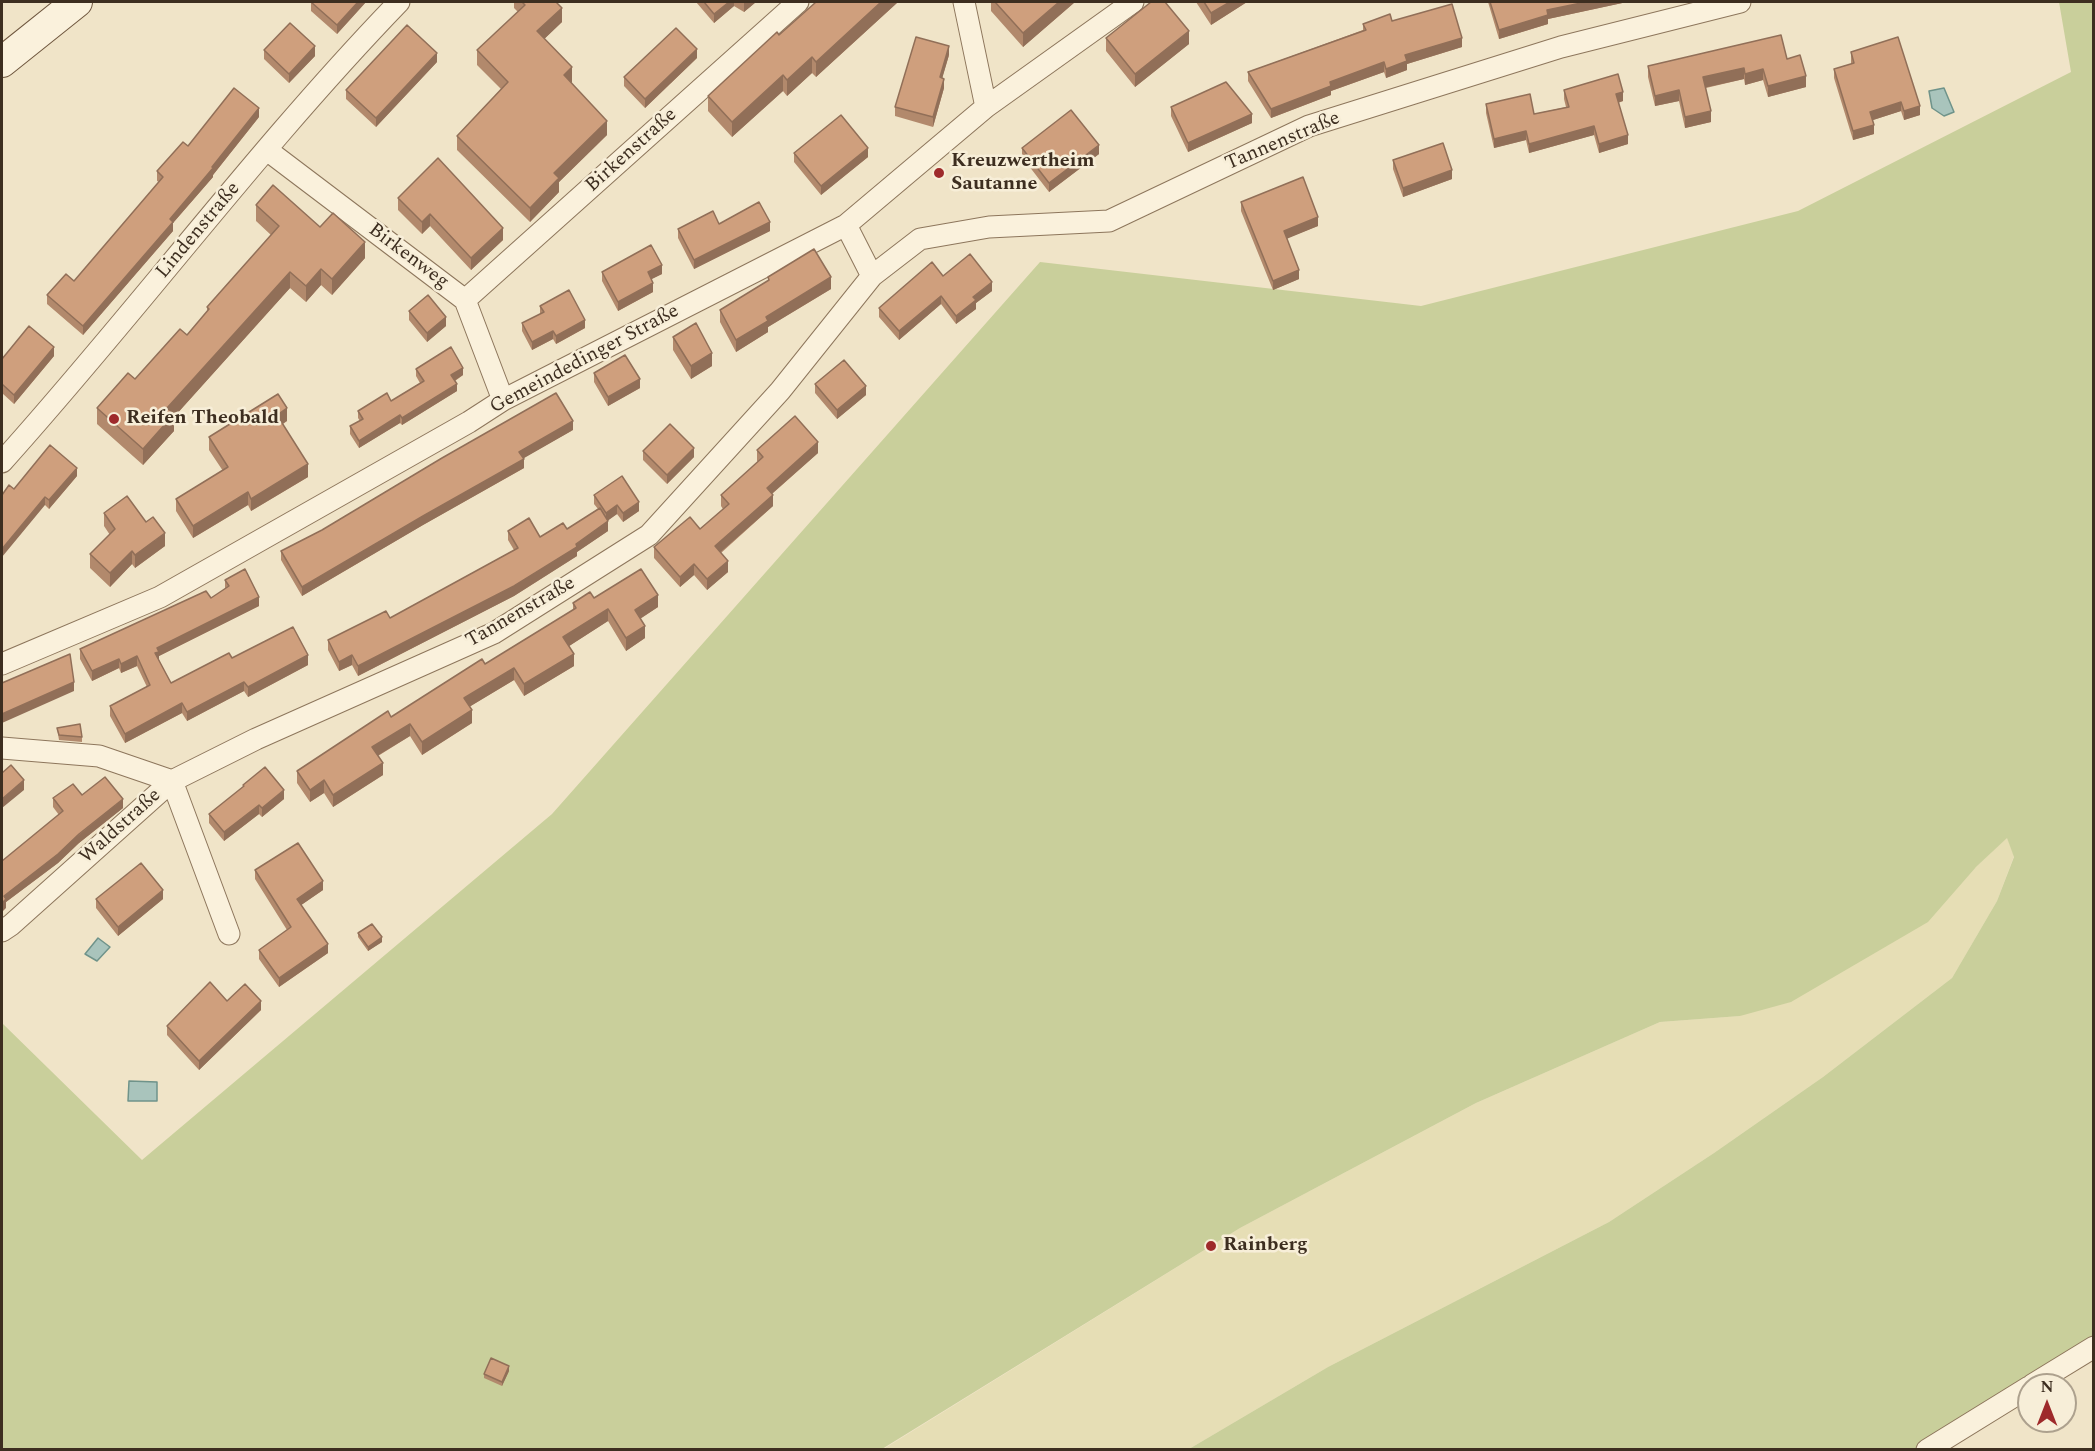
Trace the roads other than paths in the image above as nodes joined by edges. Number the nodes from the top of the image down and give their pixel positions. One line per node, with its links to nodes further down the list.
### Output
1 (77, 2): 7 (main road)
2 (399, 2): 9 (street, Lindenstraße)
3 (798, 2): 12 (street, Birkenstraße)
4 (964, 2): 8 (street)
5 (1133, 2): 8 (street, Gemeindedinger Straße)
6 (1740, 2): 11 (street, Tannenstraße)
7 (2, 62)
8 (986, 107): 10 (street, Gemeindedinger Straße)
9 (267, 150): 12 (street, Birkenweg); 14 (street, Lindenstraße)
10 (846, 225): 11 (street); 13 (street, Gemeindedinger Straße)
11 (872, 276): 17 (street, Tannenstraße)
12 (465, 300): 13 (street, Birkenweg)
13 (503, 400): 15 (street, Gemeindedinger Straße)
14 (2, 462)
15 (2, 664)
16 (2, 748): 17 (street)
17 (172, 781): 18 (street, Waldstraße); 19 (street, Waldstraße)
18 (2, 932)
19 (229, 934)
20 (2094, 1347): 21 (street)
21 (2051, 1373)
22 (2017, 1394): 23 (street)
23 (1927, 1449)

